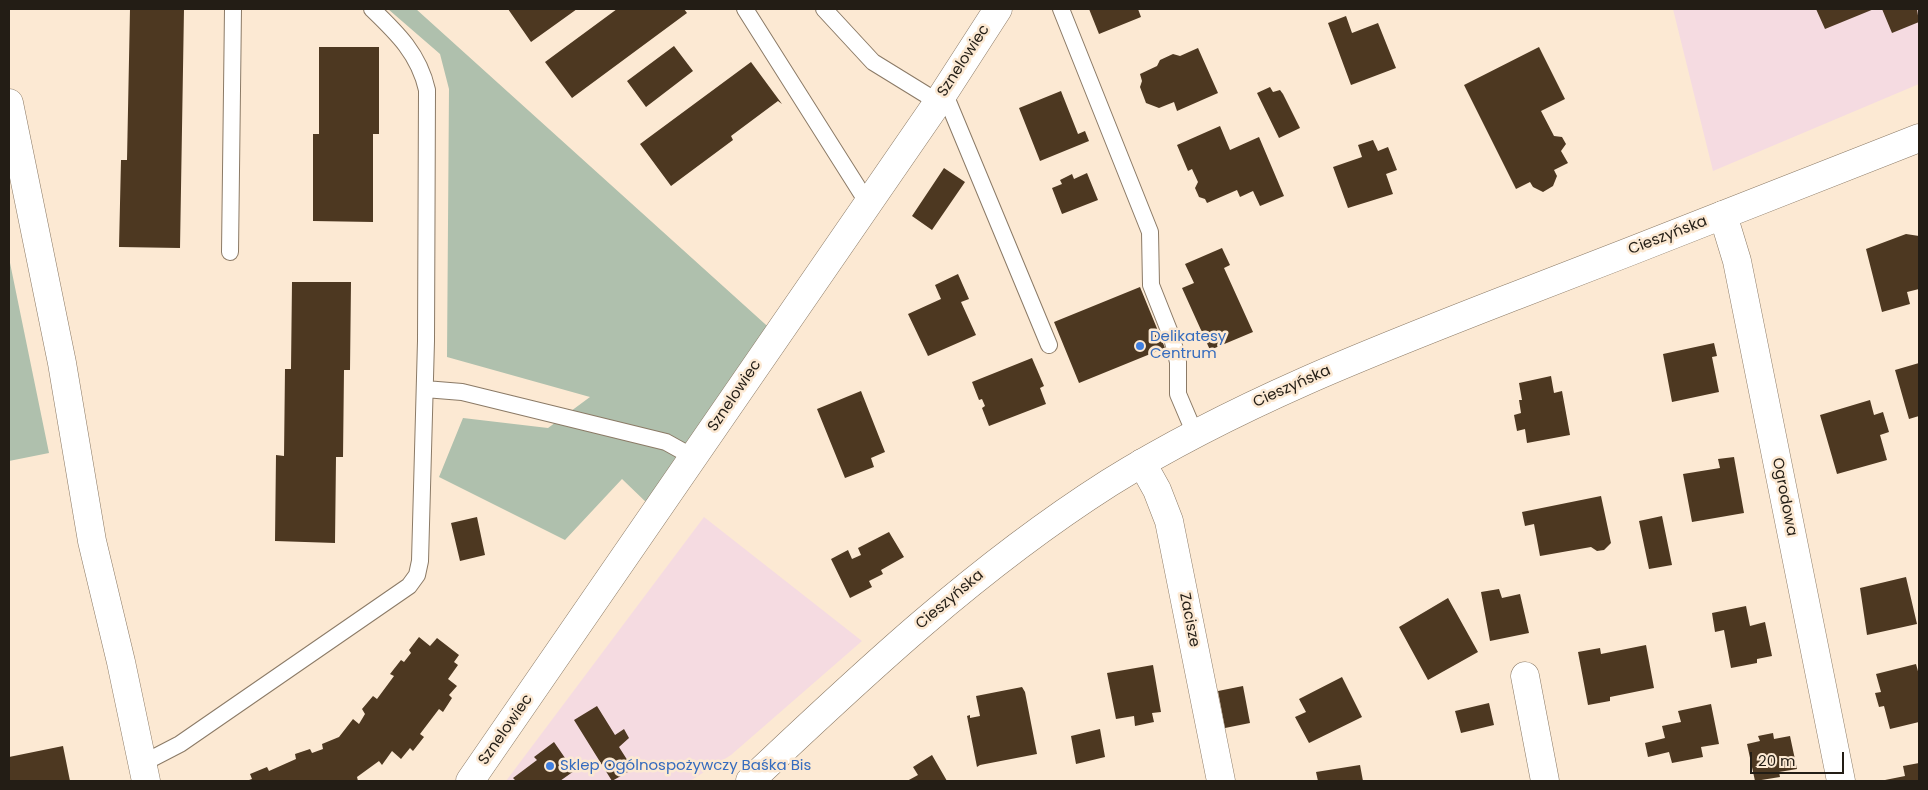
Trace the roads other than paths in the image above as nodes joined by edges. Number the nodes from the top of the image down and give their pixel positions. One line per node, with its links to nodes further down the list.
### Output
1 (233, 9): 12 (lane)
2 (372, 9): 14 (lane)
3 (745, 9): 10 (lane)
4 (824, 9): 7 (lane)
5 (998, 9): 7 (street, Sznelowiec)
6 (1061, 9): 15 (lane)
7 (941, 97): 10 (street, Sznelowiec); 13 (lane)
8 (9, 103): 19 (street)
9 (1919, 138): 11 (street, Cieszyńska)
10 (867, 202): 16 (street, Sznelowiec)
11 (1723, 215): 15 (street, Cieszyńska); 24 (street, Ogrodowa)
12 (230, 252)
13 (1049, 345)
14 (425, 389): 16 (lane); 19 (lane)
15 (1194, 434): 17 (street, Cieszyńska)
16 (693, 456): 20 (street, Sznelowiec)
17 (1142, 463): 21 (street, Cieszyńska); 22 (street, Zacisze)
18 (1525, 676): 23 (street)
19 (144, 771)
20 (470, 781)
21 (750, 781)
22 (1221, 781)
23 (1545, 781)
24 (1841, 781)

